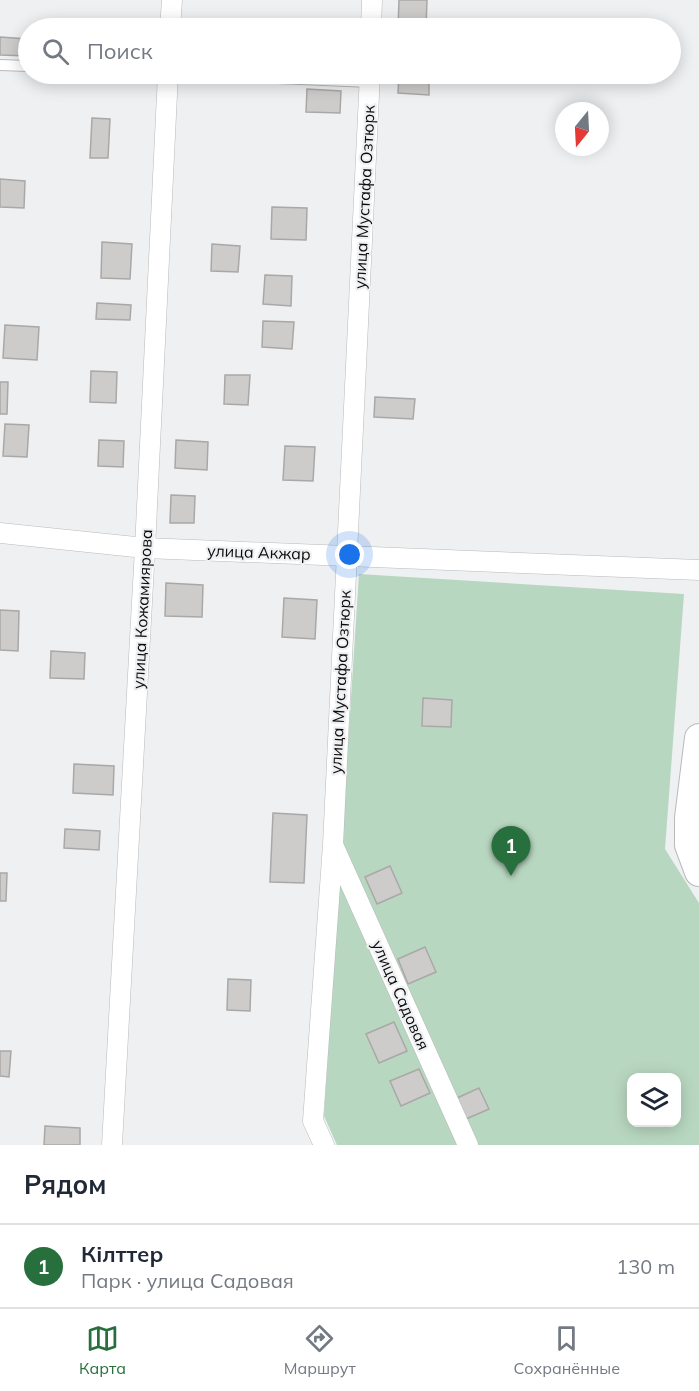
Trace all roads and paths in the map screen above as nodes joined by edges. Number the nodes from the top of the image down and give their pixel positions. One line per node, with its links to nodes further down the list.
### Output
1 (172, 0): 3 (street)
2 (372, 0): 4 (street)
3 (171, 18)
4 (371, 18)
5 (0, 65): 6 (lane)
6 (18, 66)
7 (168, 84): 10 (street, улица Кожамиярова)
8 (370, 84): 11 (street, улица Мустафа Озтюрк)
9 (0, 533): 10 (street, улица Акжар)
10 (145, 548): 11 (street, улица Акжар); 16 (street, улица Кожамиярова)
11 (346, 556): 12 (street, улица Акжар); 14 (street, улица Мустафа Озтюрк)
12 (699, 570)
13 (699, 738): 15 (street)
14 (333, 845): 17 (street, улица Мустафа Озтюрк); 18 (street, улица Садовая)
15 (699, 872)
16 (112, 1145)
17 (324, 1145)
18 (468, 1145)

